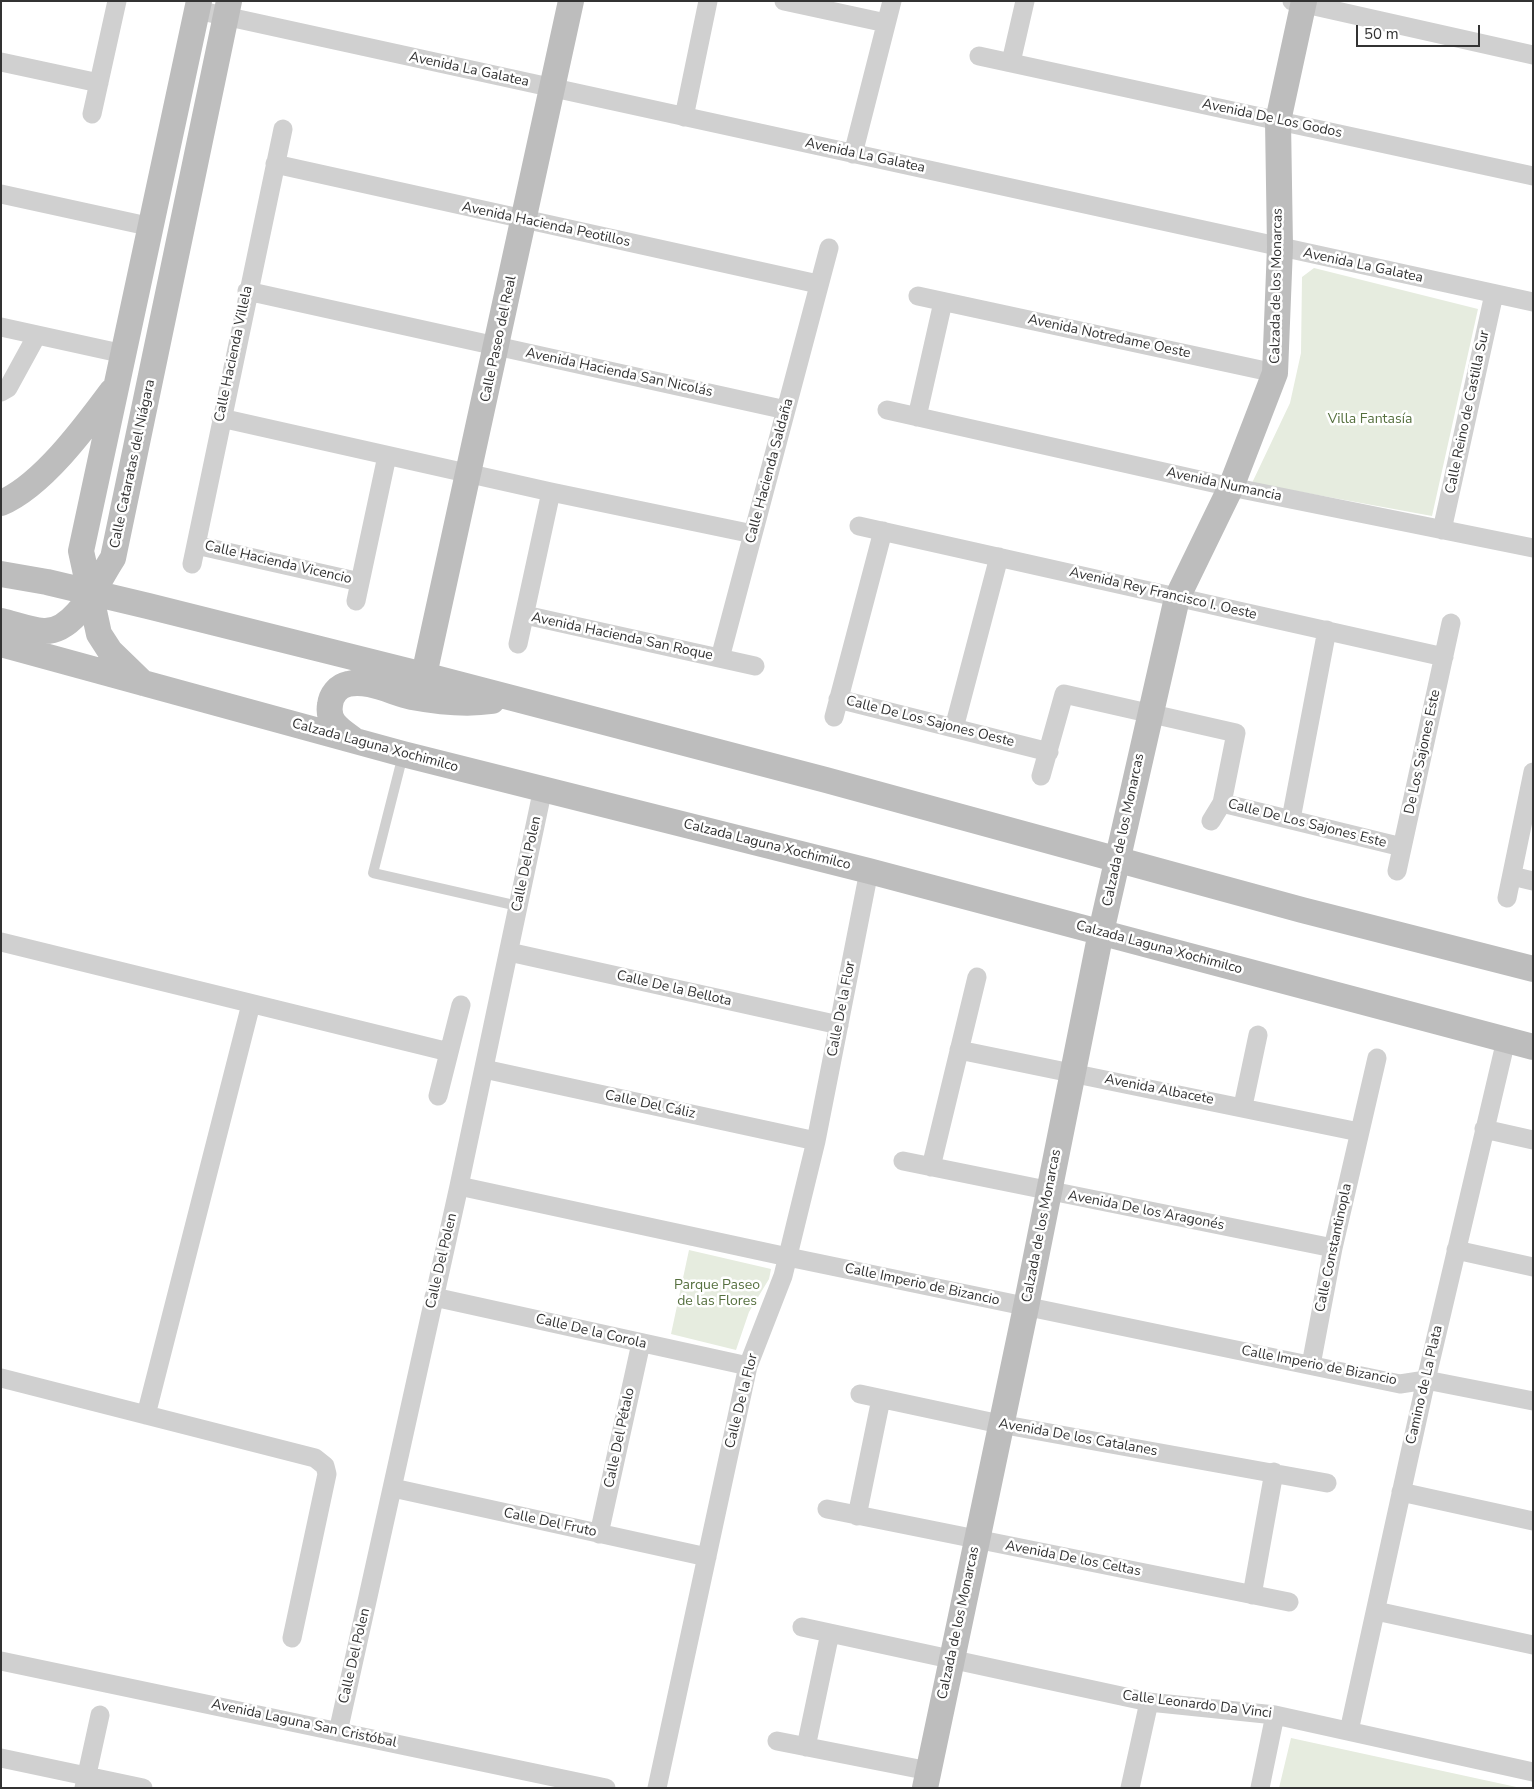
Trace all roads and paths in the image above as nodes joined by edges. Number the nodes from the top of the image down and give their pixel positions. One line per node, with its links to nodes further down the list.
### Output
1 (117, 1): 15 (street)
2 (571, 1): 16 (main road, Calle Paseo del Real)
3 (708, 1): 18 (street)
4 (784, 1): 10 (street)
5 (892, 1): 10 (street)
6 (1025, 1): 14 (street)
7 (1300, 2): 11 (street); 19 (main road, Calzada de los Monarcas)
8 (198, 6): 9 (street, Avenida La Galatea); 26 (main road)
9 (228, 9): 16 (street, Avenida La Galatea); 61 (main road, Calle Cataratas del Niágara)
10 (886, 23): 21 (street)
11 (1533, 54)
12 (979, 56): 14 (street, Avenida De Los Godos)
13 (1, 62): 15 (street)
14 (1011, 62): 19 (street, Avenida De Los Godos)
15 (99, 83): 17 (street)
16 (552, 88): 18 (street, Avenida La Galatea); 25 (main road, Calle Paseo del Real)
17 (92, 114)
18 (684, 117): 21 (street, Avenida La Galatea)
19 (1278, 121): 23 (street, Avenida De Los Godos); 28 (main road, Calzada de los Monarcas)
20 (283, 129): 22 (street, Calle Hacienda Villela)
21 (853, 154): 28 (street, Avenida La Galatea)
22 (275, 164): 25 (street, Avenida Hacienda Peotillos); 30 (street, Calle Hacienda Villela)
23 (1533, 176)
24 (1, 194): 26 (street)
25 (525, 221): 29 (street, Avenida Hacienda Peotillos); 37 (main road, Calle Paseo del Real)
26 (152, 227): 38 (main road)
27 (829, 248): 29 (street, Calle Hacienda Saldaña)
28 (1280, 248): 31 (street, Avenida La Galatea); 39 (main road, Calzada de los Monarcas)
29 (818, 284): 42 (street, Calle Hacienda Saldaña)
30 (247, 291): 37 (street, Avenida Hacienda San Nicolás); 45 (street, Calle Hacienda Villela)
31 (1494, 294): 34 (street, Avenida La Galatea); 52 (street, Calle Reino de Castilla Sur)
32 (918, 296): 33 (street, Avenida Notredame Oeste)
33 (943, 302): 39 (street, Avenida Notredame Oeste); 44 (street)
34 (1533, 302)
35 (1, 327): 36 (street)
36 (37, 335): 38 (street); 41 (street)
37 (498, 347): 42 (street, Avenida Hacienda San Nicolás); 47 (main road, Calle Paseo del Real)
38 (124, 354): 40 (main road)
39 (1275, 373): 48 (main road, Calzada de los Monarcas)
40 (117, 385): 50 (main road); 61 (main road)
41 (1, 392)
42 (786, 410): 54 (street, Calle Hacienda Saldaña)
43 (887, 410): 44 (street, Avenida Numancia)
44 (917, 417): 48 (street, Avenida Numancia)
45 (221, 418): 46 (street); 55 (street, Calle Hacienda Villela)
46 (387, 456): 47 (street); 60 (street)
47 (470, 474): 49 (street); 73 (main road, Calle Paseo del Real)
48 (1231, 487): 52 (street, Avenida Numancia); 62 (main road, Calzada de los Monarcas)
49 (551, 492): 54 (street); 64 (street)
50 (1, 503)
51 (859, 526): 53 (street, Avenida Rey Francisco I. Oeste)
52 (1442, 530): 56 (street, Avenida Numancia)
53 (883, 531): 57 (street, Avenida Rey Francisco I. Oeste); 77 (street, Calle De Los Sajones Oeste)
54 (753, 534): 71 (street, Calle Hacienda Saldaña)
55 (196, 545): 58 (street, Calle Hacienda Villela); 60 (street, Calle Hacienda Vicencio)
56 (1533, 548)
57 (999, 557): 62 (street, Avenida Rey Francisco I. Oeste); 77 (street)
58 (192, 564)
59 (1, 574): 61 (main road)
60 (360, 582): 63 (street)
61 (90, 593): 65 (main road, Calle Cataratas del Niágara); 73 (main road); 74 (main road)
62 (1177, 598): 67 (street, Avenida Rey Francisco I. Oeste); 76 (main road, Calzada de los Monarcas)
63 (356, 601)
64 (525, 615): 69 (street); 71 (street, Avenida Hacienda San Roque)
65 (1, 621)
66 (1451, 622): 70 (street, De Los Sajones Este)
67 (1327, 630): 70 (street, Avenida Rey Francisco I. Oeste); 85 (street)
68 (1, 644): 74 (main road, Calzada Laguna Xochimilco)
69 (518, 644)
70 (1444, 657): 87 (street, De Los Sajones Este)
71 (720, 658): 72 (street, Avenida Hacienda San Roque)
72 (754, 666)
73 (424, 675): 75 (main road)
74 (145, 685): 78 (main road, Calzada Laguna Xochimilco)
75 (510, 699): 78 (main road); 88 (main road)
76 (1149, 714): 79 (street); 84 (street, Calle De Los Sajones Este); 88 (main road, Calzada de los Monarcas)
77 (954, 728): 79 (street, Calle De Los Sajones Oeste)
78 (356, 741): 80 (main road, Calzada Laguna Xochimilco)
79 (1048, 752): 82 (street)
80 (403, 754): 83 (main road, Calzada Laguna Xochimilco); 94 (lane)
81 (1533, 772): 91 (street)
82 (1041, 776)
83 (543, 788): 89 (main road, Calzada Laguna Xochimilco); 94 (street, Calle Del Polen)
84 (1222, 803): 85 (street, Calle De Los Sajones Este); 86 (street)
85 (1291, 818): 87 (street, Calle De Los Sajones Este)
86 (1211, 821)
87 (1402, 847): 90 (street, De Los Sajones Este)
88 (1118, 861): 95 (main road, Calzada de los Monarcas); 98 (main road)
89 (869, 871): 95 (main road, Calzada Laguna Xochimilco); 102 (street, Calle De la Flor)
90 (1397, 871)
91 (1512, 876): 92 (street); 93 (street)
92 (1533, 881)
93 (1507, 898)
94 (518, 906): 97 (street, Calle Del Polen)
95 (1101, 932): 104 (main road, Calzada Laguna Xochimilco); 110 (main road, Calzada de los Monarcas)
96 (1, 942): 100 (street)
97 (509, 952): 102 (street, Calle De la Bellota); 109 (street, Calle Del Polen)
98 (1533, 969)
99 (977, 977): 106 (street)
100 (251, 1004): 107 (street); 135 (street)
101 (461, 1005): 107 (street)
102 (839, 1025): 116 (street, Calle De la Flor)
103 (1258, 1035): 112 (street)
104 (1506, 1040): 105 (main road, Calzada Laguna Xochimilco); 113 (street, Camino de La Plata)
105 (1533, 1047)
106 (959, 1050): 110 (street, Avenida Albacete); 118 (street)
107 (449, 1052): 111 (street)
108 (1377, 1058): 114 (street, Calle Constantinopla)
109 (484, 1070): 116 (street, Calle Del Cáliz); 119 (street, Calle Del Polen)
110 (1072, 1072): 112 (street, Avenida Albacete); 120 (main road, Calzada de los Monarcas)
111 (438, 1096)
112 (1243, 1106): 114 (street, Avenida Albacete)
113 (1484, 1129): 115 (street); 122 (street, Camino de La Plata)
114 (1359, 1132): 121 (street, Calle Constantinopla)
115 (1533, 1140)
116 (816, 1141): 123 (street, Calle De la Flor)
117 (903, 1162): 118 (street, Avenida De los Aragonés)
118 (930, 1167): 120 (street, Avenida De los Aragonés)
119 (459, 1186): 123 (street, Calle Imperio de Bizancio); 125 (street, Calle Del Polen)
120 (1048, 1192): 121 (street, Avenida De los Aragonés); 126 (main road, Calzada de los Monarcas)
121 (1332, 1248): 128 (street, Calle Constantinopla)
122 (1456, 1250): 124 (street); 131 (street, Camino de La Plata)
123 (788, 1257): 126 (street, Calle Imperio de Bizancio); 129 (street, Calle De la Flor)
124 (1533, 1267)
125 (434, 1297): 127 (street, Calle De la Corola); 139 (street, Calle Del Polen)
126 (1026, 1307): 128 (street, Calle Imperio de Bizancio); 136 (main road, Calzada de los Monarcas)
127 (641, 1343): 129 (street, Calle De la Corola); 144 (street, Calle Del Pétalo)
128 (1311, 1365): 131 (street, Calle Imperio de Bizancio)
129 (748, 1366): 146 (street, Calle De la Flor)
130 (1, 1378): 135 (street)
131 (1426, 1380): 134 (street, Calle Imperio de Bizancio); 140 (street, Camino de La Plata)
132 (860, 1394): 133 (street, Avenida De los Catalanes)
133 (882, 1399): 136 (street, Avenida De los Catalanes); 142 (street)
134 (1533, 1401)
135 (146, 1415): 152 (street)
136 (1000, 1424): 137 (street, Avenida De los Catalanes); 145 (main road, Calzada de los Monarcas)
137 (1274, 1472): 138 (street, Avenida De los Catalanes); 147 (street)
138 (1327, 1483)
139 (393, 1488): 144 (street, Calle Del Fruto); 160 (street, Calle Del Polen)
140 (1401, 1492): 143 (street); 149 (street, Camino de La Plata)
141 (827, 1509): 142 (street, Avenida De los Celtas)
142 (857, 1516): 145 (street, Avenida De los Celtas)
143 (1533, 1521)
144 (599, 1534): 146 (street, Calle Del Fruto)
145 (976, 1539): 147 (street, Avenida De los Celtas); 154 (main road, Calzada de los Monarcas)
146 (707, 1558): 169 (street, Calle De la Flor)
147 (1252, 1595): 148 (street, Avenida De los Celtas)
148 (1289, 1602)
149 (1376, 1611): 153 (street); 159 (street, Camino de La Plata)
150 (802, 1627): 151 (street, Calle Leonardo Da Vinci)
151 (830, 1633): 154 (street, Calle Leonardo Da Vinci); 162 (street)
152 (292, 1638)
153 (1533, 1645)
154 (951, 1659): 156 (street, Calle Leonardo Da Vinci); 165 (main road, Calzada de los Monarcas)
155 (1, 1661): 160 (street, Avenida Laguna San Cristóbal)
156 (1150, 1702): 158 (street, Calle Leonardo Da Vinci); 170 (street)
157 (100, 1715): 166 (street)
158 (1275, 1715): 159 (street, Calle Leonardo Da Vinci); 171 (street)
159 (1349, 1731): 164 (street, Calle Leonardo Da Vinci)
160 (338, 1732): 168 (street, Avenida Laguna San Cristóbal)
161 (777, 1741): 162 (street)
162 (806, 1747): 165 (street)
163 (1, 1758): 166 (street)
164 (1533, 1772)
165 (927, 1780)
166 (85, 1782): 167 (street)
167 (143, 1788)
168 (606, 1788)
169 (657, 1788)
170 (1130, 1788)
171 (1260, 1788)

